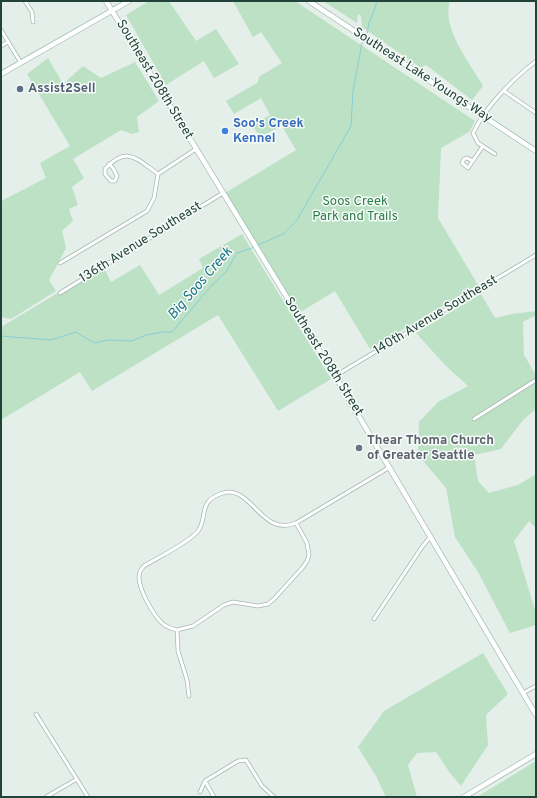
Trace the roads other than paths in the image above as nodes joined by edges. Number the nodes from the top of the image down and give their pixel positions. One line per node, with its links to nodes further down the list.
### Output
1 (25, 1): 6 (street)
2 (106, 1): 5 (street, Southeast 208th Street)
3 (129, 1): 5 (street)
4 (309, 1): 15 (street, Southeast Lake Youngs Way)
5 (112, 11): 11 (street); 17 (street, Southeast 208th Street)
6 (33, 22)
7 (1, 30): 8 (street)
8 (8, 42): 9 (street); 11 (street)
9 (1, 46)
10 (536, 61): 13 (street)
11 (21, 63): 12 (street)
12 (1, 74)
13 (504, 91): 14 (street); 15 (street)
14 (536, 113)
15 (484, 117): 16 (street); 18 (street, Southeast Lake Youngs Way)
16 (483, 146): 19 (street); 20 (street)
17 (196, 149): 22 (street); 23 (street, Southeast 208th Street)
18 (536, 151)
19 (495, 154)
20 (473, 161)
21 (109, 164): 21 (street); 22 (street)
22 (158, 174): 25 (street)
23 (223, 193): 26 (street, 136th Avenue Southeast); 27 (street, Southeast 208th Street)
24 (536, 255): 27 (street, 140th Avenue Southeast)
25 (60, 263)
26 (60, 293)
27 (335, 376): 30 (street, Southeast 208th Street)
28 (536, 380): 29 (street)
29 (474, 419)
30 (390, 467): 31 (street); 32 (street, Southeast 208th Street)
31 (296, 523): 34 (street); 34 (street)
32 (431, 536): 33 (street); 36 (street, Southeast 208th Street)
33 (374, 619)
34 (177, 630): 37 (street)
35 (536, 686): 36 (street)
36 (524, 693): 39 (street, Southeast 208th Street)
37 (189, 696)
38 (36, 714): 41 (street)
39 (536, 715)
40 (536, 754): 48 (street)
41 (77, 779): 44 (street); 45 (street)
42 (205, 781): 43 (street); 46 (street); 47 (street)
43 (200, 792)
44 (46, 797)
45 (88, 797)
46 (214, 797)
47 (274, 797)
48 (464, 797)

